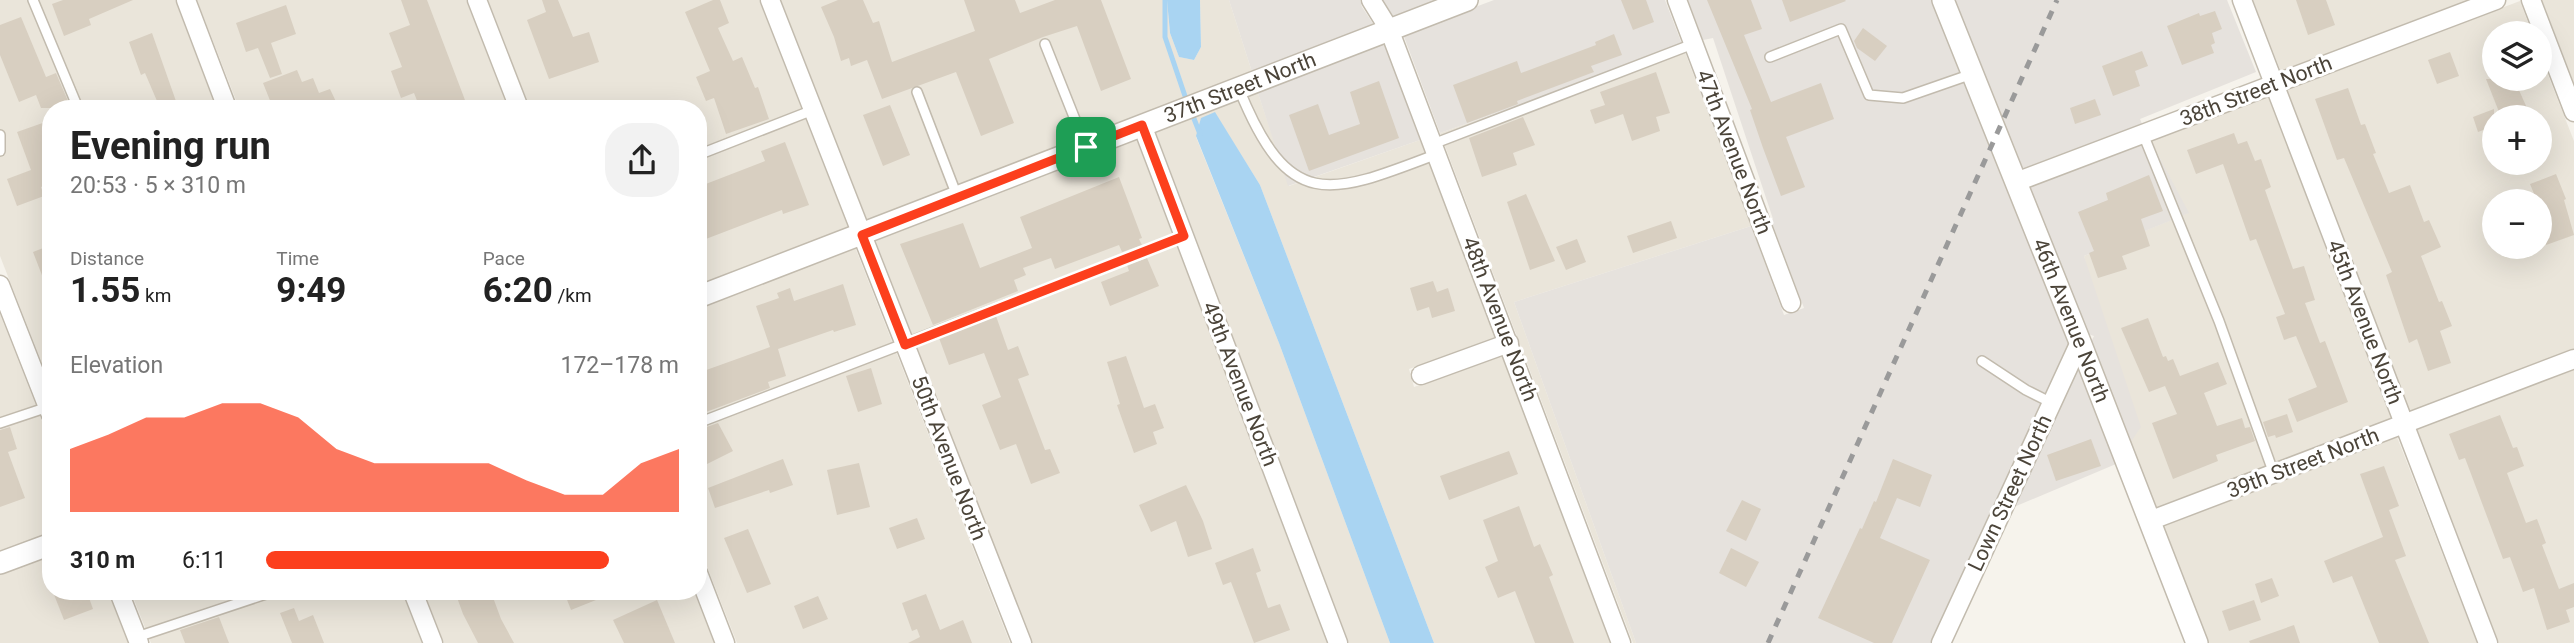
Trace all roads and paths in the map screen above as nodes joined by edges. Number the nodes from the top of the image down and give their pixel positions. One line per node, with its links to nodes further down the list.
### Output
1 (33, 0): 20 (lane)
2 (186, 0): 21 (street)
3 (477, 0): 22 (street)
4 (770, 0): 23 (street, 50th Avenue North)
5 (1371, 0): 12 (street, 48th Avenue North)
6 (1467, 0): 12 (street, 37th Street North)
7 (1677, 0): 14 (street, 47th Avenue North)
8 (1943, 0): 16 (street, 46th Avenue North)
9 (2242, 0): 17 (street, 45th Avenue North)
10 (2496, 0): 17 (street, 38th Street North)
11 (2530, 0): 24 (street)
12 (1390, 29): 18 (street, 37th Street North); 29 (street, 48th Avenue North)
13 (1045, 44): 28 (lane)
14 (1693, 44): 29 (lane); 38 (street, 47th Avenue North)
15 (1770, 57): 16 (lane)
16 (1972, 74): 32 (street, 46th Avenue North)
17 (2274, 84): 26 (street, 38th Street North); 50 (street, 45th Avenue North)
18 (1229, 91): 25 (street, 37th Street North); 29 (lane)
19 (917, 92): 33 (lane)
20 (75, 100)
21 (224, 100)
22 (516, 100)
23 (813, 110): 31 (lane); 34 (street, 50th Avenue North)
24 (2574, 112)
25 (1150, 122): 28 (street, 37th Street North); 35 (street, 49th Avenue North)
26 (2143, 134): 32 (street, 38th Street North); 51 (lane)
27 (0, 135): 30 (lane)
28 (1086, 147): 33 (street, 37th Street North)
29 (1435, 149): 40 (street, 48th Avenue North)
30 (0, 151)
31 (707, 151)
32 (2017, 182): 39 (street, 46th Avenue North)
33 (957, 197): 34 (street, 37th Street North)
34 (862, 235): 37 (street, 37th Street North); 41 (street, 50th Avenue North)
35 (1184, 236): 41 (lane); 63 (street, 49th Avenue North)
36 (0, 285): 45 (street)
37 (707, 294)
38 (1791, 303)
39 (2080, 342): 46 (street, Lown Street North); 52 (street, 46th Avenue North)
40 (1509, 343): 44 (street); 64 (street, 48th Avenue North)
41 (905, 345): 48 (lane); 62 (street, 50th Avenue North)
42 (2574, 359): 50 (street, 39th Street North)
43 (1982, 360): 46 (lane)
44 (1421, 375)
45 (42, 393)
46 (2052, 403): 65 (street, Lown Street North)
47 (42, 413): 49 (lane)
48 (707, 420)
49 (0, 423)
50 (2404, 424): 51 (street, 39th Street North); 67 (street, 45th Avenue North)
51 (2274, 474): 52 (street, 39th Street North)
52 (2149, 522): 66 (street, 46th Avenue North)
53 (42, 547): 54 (street)
54 (0, 563)
55 (707, 596): 61 (street)
56 (122, 600): 59 (street)
57 (250, 600): 59 (lane)
58 (416, 600): 60 (street)
59 (138, 640)
60 (433, 643)
61 (726, 643)
62 (1022, 643)
63 (1338, 643)
64 (1622, 643)
65 (1941, 643)
66 (2197, 643)
67 (2488, 643)

